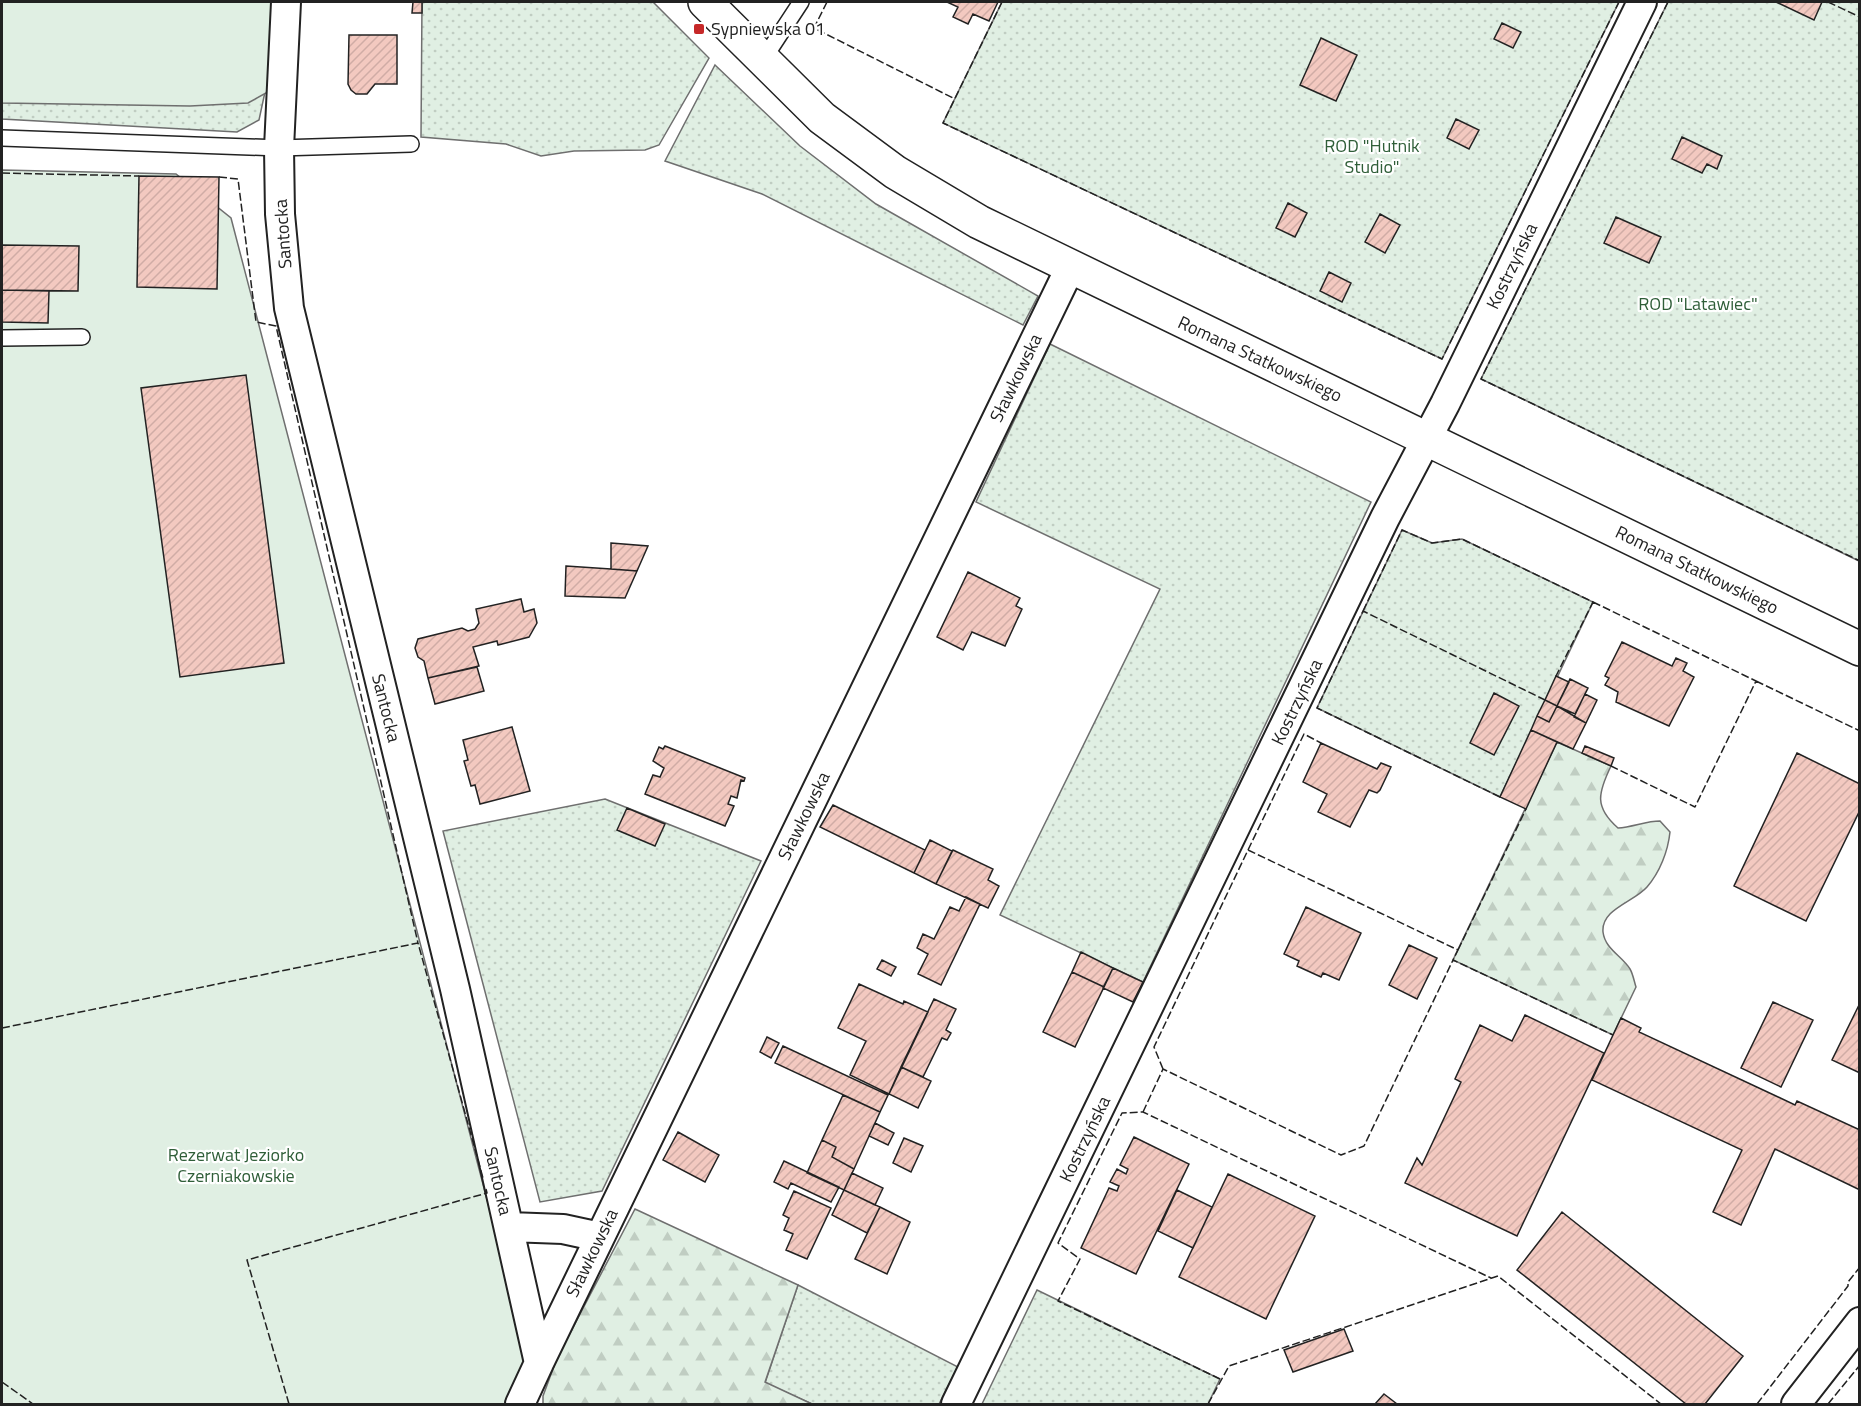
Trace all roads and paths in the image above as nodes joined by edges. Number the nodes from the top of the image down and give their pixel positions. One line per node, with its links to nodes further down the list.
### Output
1 (286, 2): 8 (street, Santocka)
2 (705, 2): 5 (street, Romana Statkowskiego)
3 (801, 2): 5 (lane)
4 (1642, 2): 12 (street, Kostrzyńska)
5 (763, 60): 9 (street, Romana Statkowskiego)
6 (2, 138): 8 (lane)
7 (411, 144): 8 (lane)
8 (279, 147): 14 (street, Santocka)
9 (1070, 268): 12 (street, Romana Statkowskiego); 15 (street, Sławkowska)
10 (2, 338): 11 (lane)
11 (82, 338)
12 (1426, 439): 13 (street, Romana Statkowskiego); 19 (street, Kostrzyńska)
13 (1860, 649)
14 (508, 1227): 15 (street); 17 (street, Santocka)
15 (600, 1237): 17 (street, Sławkowska)
16 (1860, 1322): 20 (street)
17 (539, 1363): 18 (street)
18 (520, 1404)
19 (956, 1404)
20 (1796, 1404)

